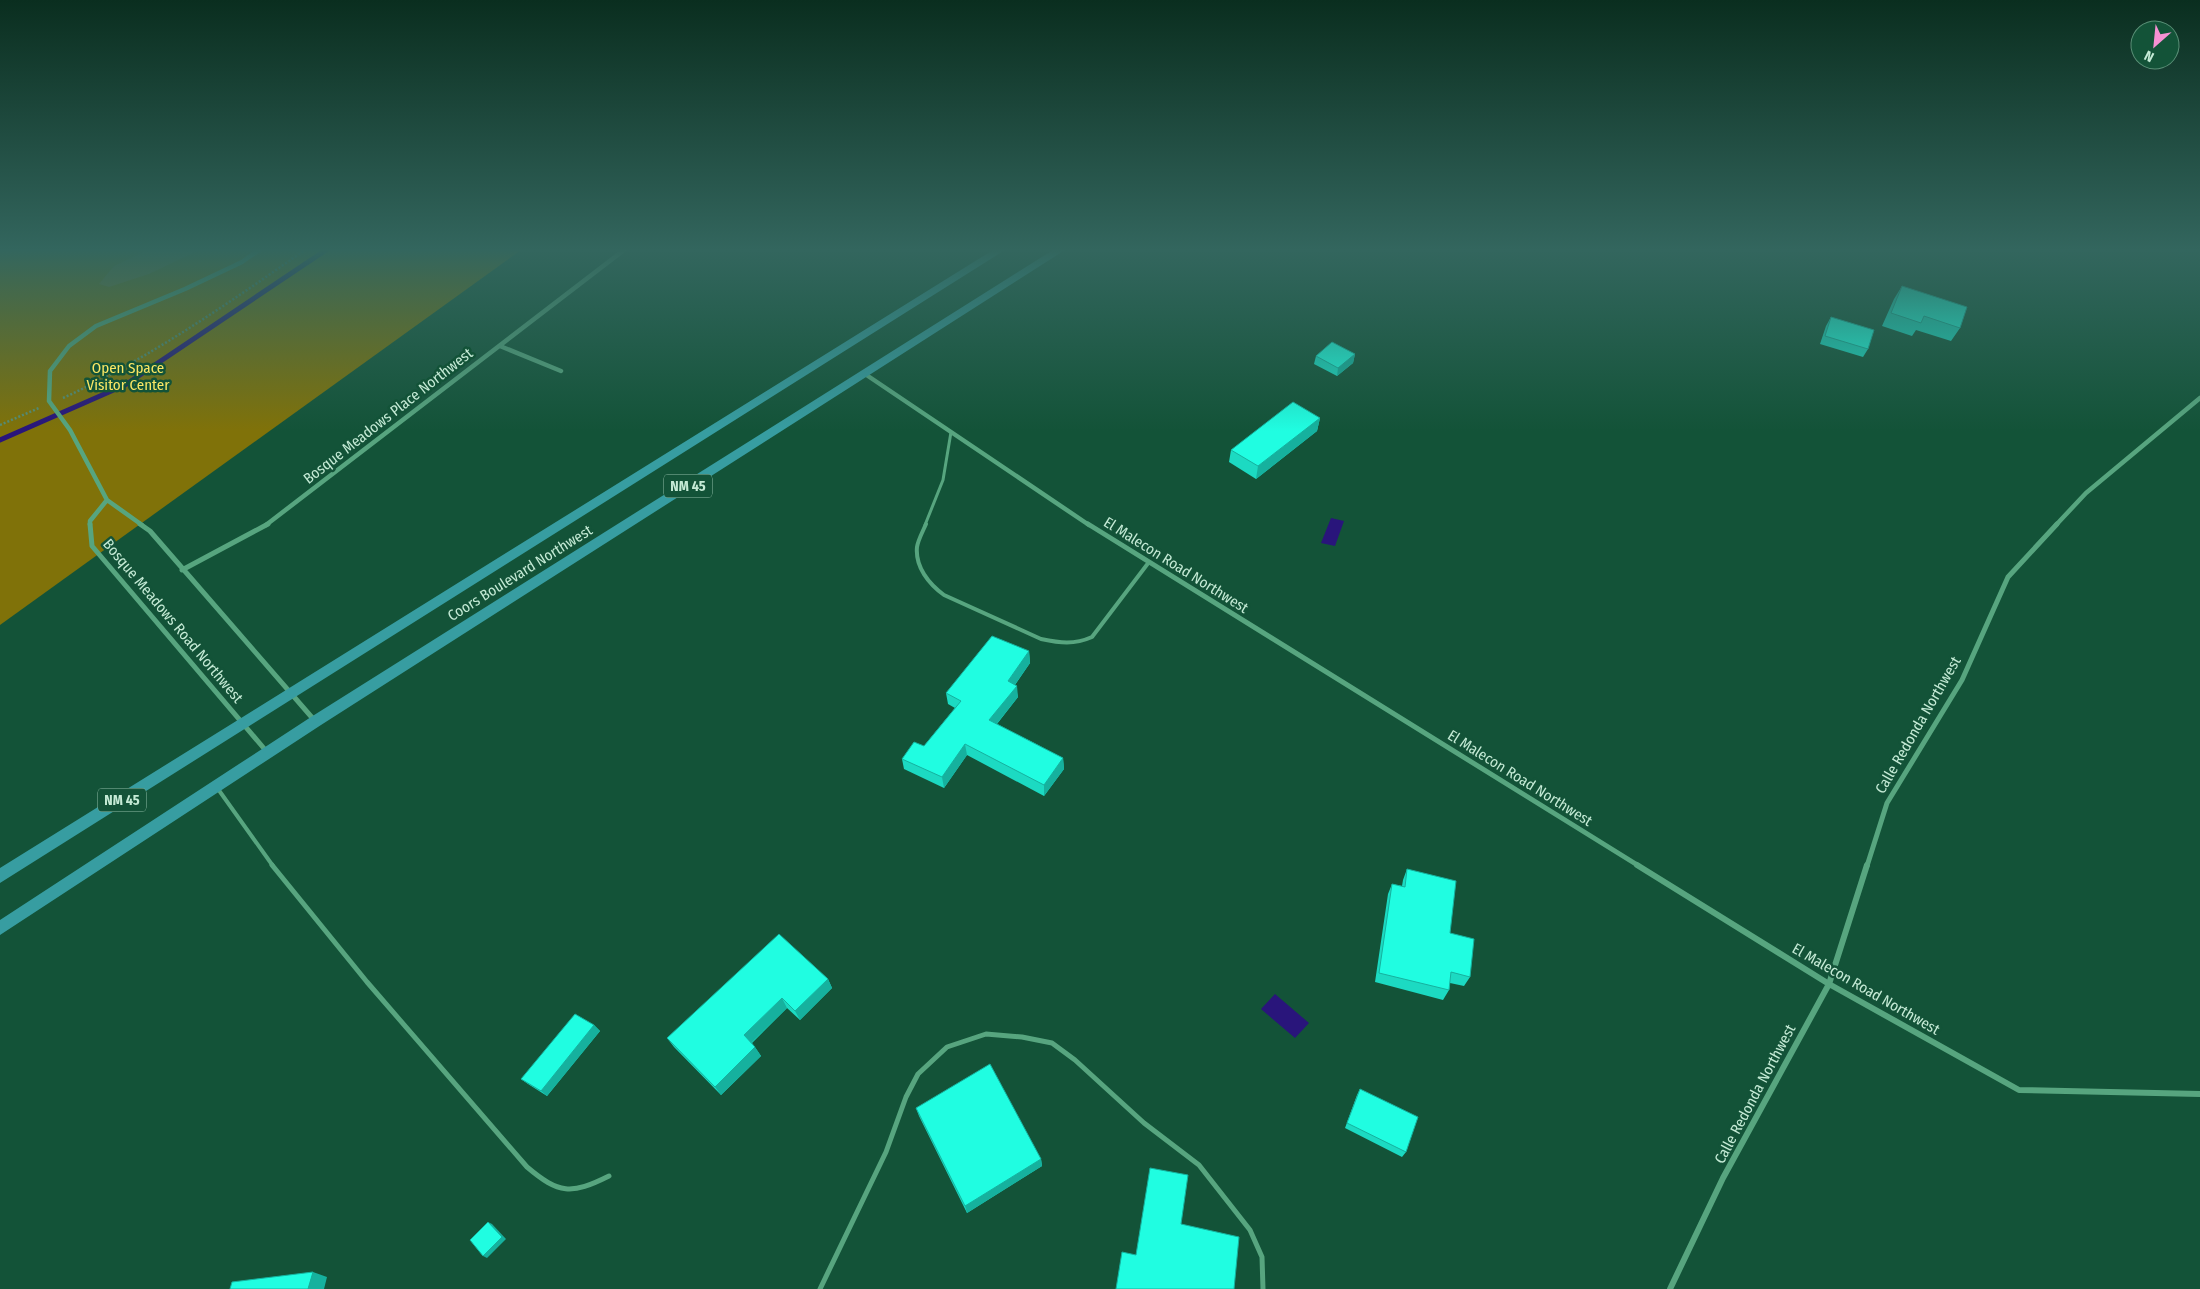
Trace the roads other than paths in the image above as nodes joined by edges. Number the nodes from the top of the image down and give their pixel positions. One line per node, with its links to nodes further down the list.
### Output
1 (134, 310): 10 (street)
2 (546, 310): 5 (street, Bosque Meadows Place Northwest)
3 (904, 310): 13 (main road, Coors Boulevard Northwest / NM 45)
4 (965, 310): 7 (main road, Coors Boulevard Northwest / NM 45)
5 (500, 346): 6 (street); 12 (street, Bosque Meadows Place Northwest)
6 (562, 371)
7 (865, 374): 9 (street, El Malecon Road Northwest); 14 (main road, Coors Boulevard Northwest / NM 45)
8 (2200, 398): 20 (street, Calle Redonda Northwest)
9 (951, 432): 11 (street, El Malecon Road Northwest); 11 (lane)
10 (107, 500): 12 (street); 15 (street, Bosque Meadows Road Northwest)
11 (1149, 562): 20 (street, El Malecon Road Northwest)
12 (182, 570): 13 (street)
13 (291, 693): 14 (street); 15 (main road, Coors Boulevard Northwest / NM 45)
14 (316, 721): 16 (main road, Coors Boulevard Northwest / NM 45)
15 (243, 723): 16 (street, Bosque Meadows Road Northwest); 18 (main road, Coors Boulevard Northwest / NM 45)
16 (268, 753): 17 (main road, Coors Boulevard Northwest / NM 45)
17 (216, 786): 19 (main road, Coors Boulevard Northwest / NM 45); 22 (lane)
18 (0, 876)
19 (0, 928)
20 (1829, 984): 21 (street, El Malecon Road Northwest); 25 (street, Calle Redonda Northwest)
21 (2200, 1094)
22 (609, 1176)
23 (820, 1289): 24 (lane)
24 (1263, 1289)
25 (1670, 1289)

